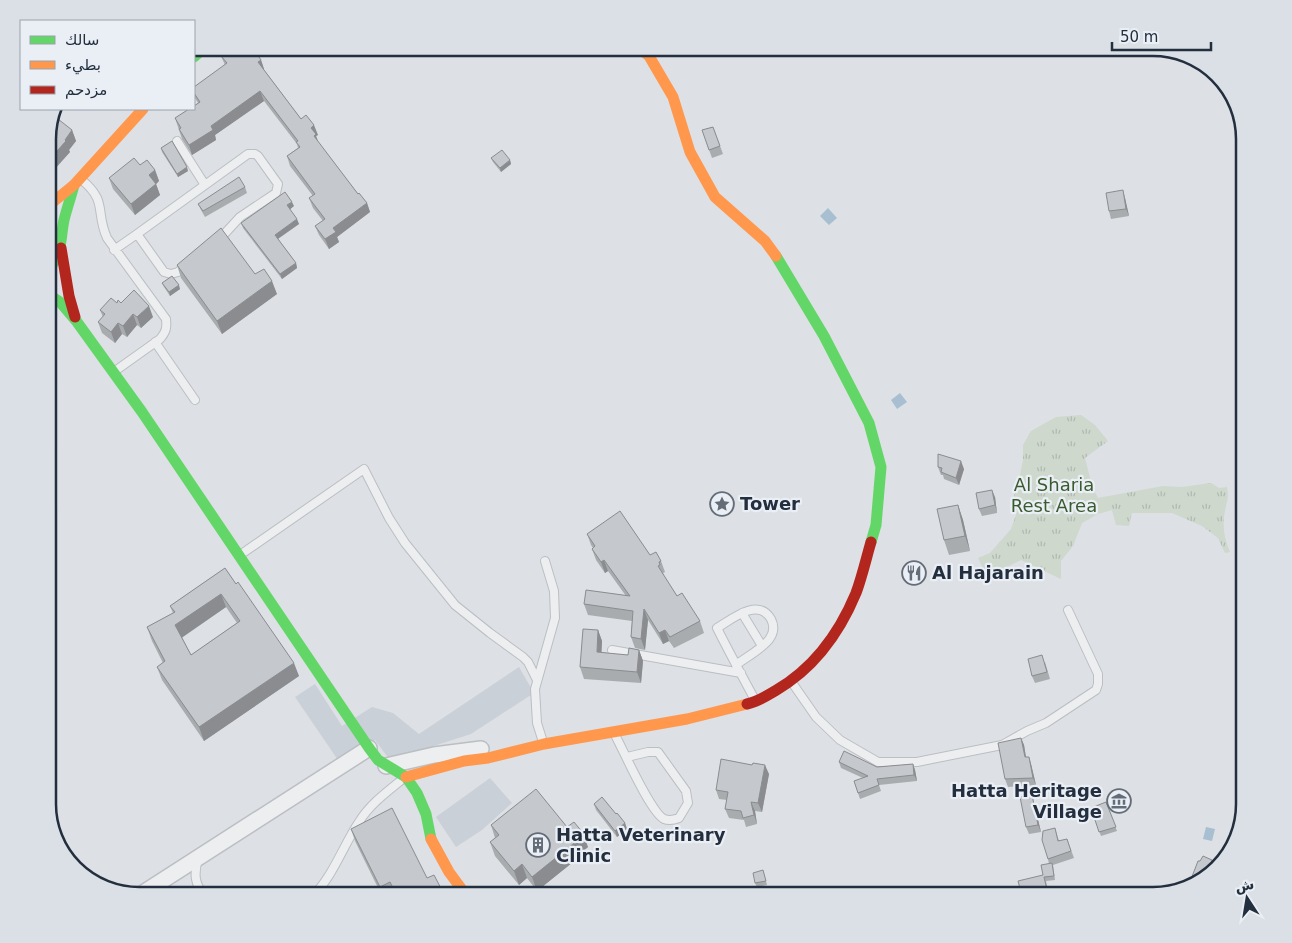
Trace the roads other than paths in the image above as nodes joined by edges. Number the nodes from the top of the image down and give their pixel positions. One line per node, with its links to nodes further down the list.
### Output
1 (649, 56): 26 (street)
2 (142, 110): 4 (street)
3 (177, 141): 5 (lane)
4 (77, 182): 6 (street); 9 (street); 10 (lane)
5 (205, 185): 8 (lane); 8 (lane)
6 (56, 199)
7 (56, 227): 9 (street)
8 (137, 234): 10 (lane)
9 (61, 248): 11 (street); 13 (street)
10 (114, 250): 14 (lane)
11 (56, 260)
12 (56, 299): 13 (street)
13 (76, 322): 15 (street)
14 (156, 342): 15 (lane); 16 (lane)
15 (114, 373): 17 (street)
16 (195, 400)
17 (238, 555): 25 (lane); 30 (street)
18 (545, 561): 25 (lane)
19 (1068, 610): 26 (lane)
20 (742, 613): 21 (lane); 21 (lane); 23 (lane)
21 (762, 646): 23 (lane)
22 (612, 650): 24 (lane)
23 (736, 665): 24 (lane)
24 (741, 673): 27 (lane)
25 (537, 680): 29 (lane)
26 (791, 682): 27 (street)
27 (756, 702): 28 (street)
28 (614, 732): 29 (street); 32 (lane)
29 (544, 744): 31 (street)
30 (370, 748): 33 (street); 35 (street)
31 (512, 751): 33 (street); 34 (street)
32 (627, 757): 32 (lane)
33 (386, 766): 34 (street)
34 (406, 777): 38 (lane); 39 (street)
35 (198, 858): 36 (street); 37 (lane)
36 (154, 887)
37 (198, 887)
38 (321, 887)
39 (460, 887)

